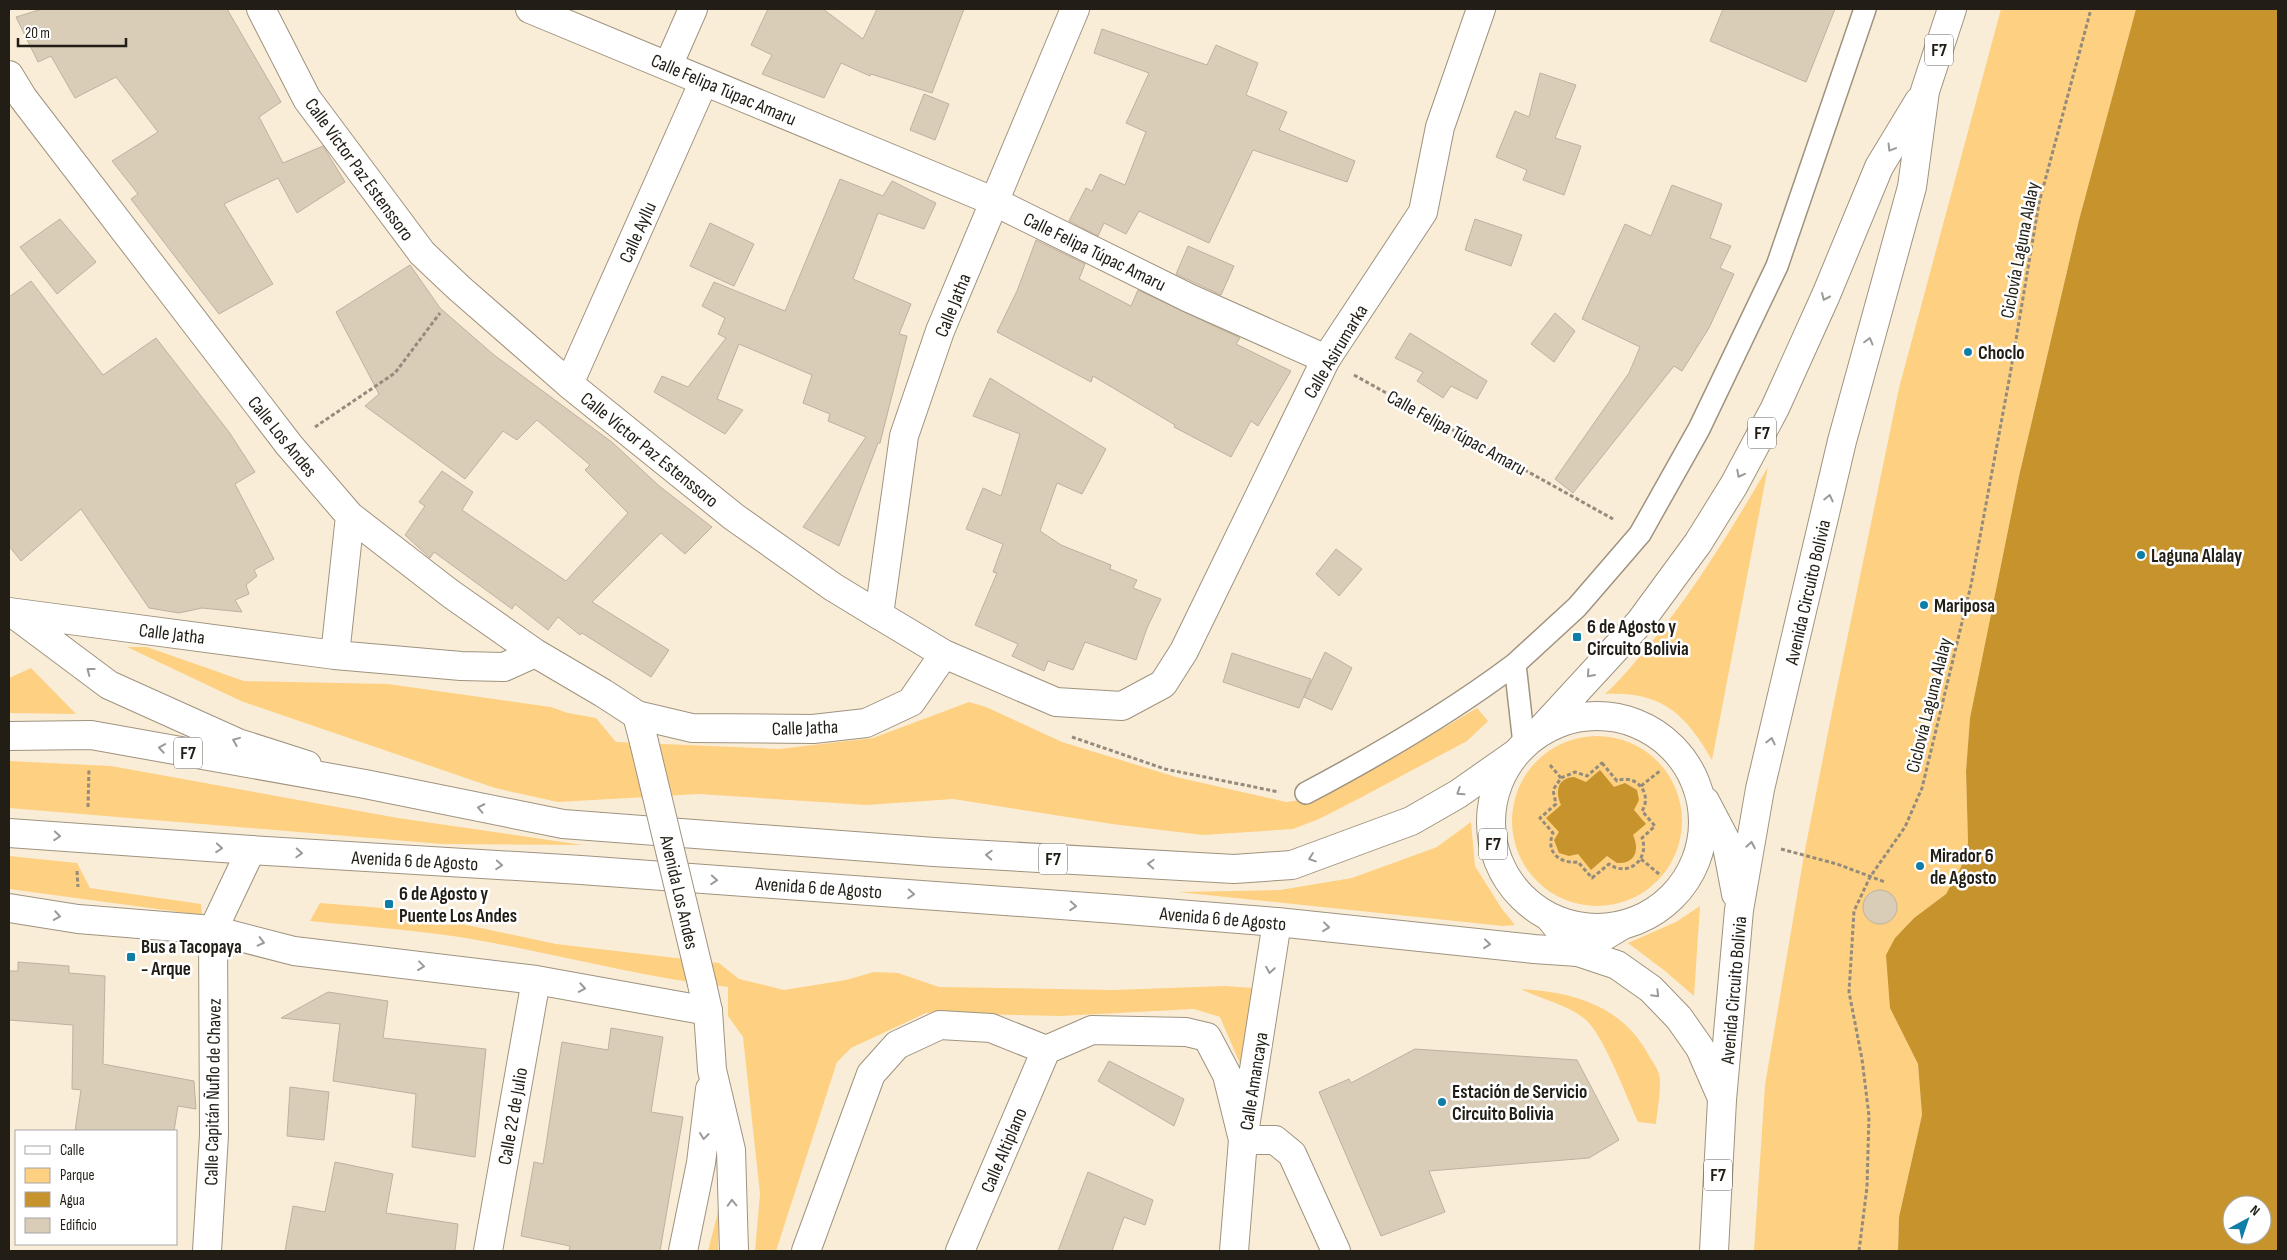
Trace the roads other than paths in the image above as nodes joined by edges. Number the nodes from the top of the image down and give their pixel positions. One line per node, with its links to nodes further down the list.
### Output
1 (261, 9): 14 (main road, Calle Víctor Paz Estenssoro)
2 (530, 9): 8 (main road, Calle Felipa Túpac Amaru)
3 (693, 9): 8 (main road)
4 (1075, 9): 12 (main road, Calle Jatha)
5 (1481, 9): 13 (main road, Calle Asirumarka)
6 (1865, 9): 21 (lane)
7 (1952, 9): 11 (main road, Avenida Circuito Bolivia / F7)
8 (668, 66): 10 (main road, Calle Felipa Túpac Amaru)
9 (9, 75): 15 (main road, Calle Los Andes)
10 (704, 81): 12 (main road, Calle Felipa Túpac Amaru); 14 (main road, Calle Ayllu)
11 (1925, 91): 25 (main road, Avenida Circuito Bolivia / F7, one-way to 25); 28 (main road, Avenida Circuito Bolivia / F7, one-way to 11)
12 (993, 201): 13 (main road, Calle Felipa Túpac Amaru); 17 (main road, Calle Jatha)
13 (1326, 359): 22 (main road, Calle Asirumarka)
14 (570, 384): 17 (main road, Calle Víctor Paz Estenssoro)
15 (350, 516): 18 (main road, Calle Los Andes); 20 (main road)
16 (10, 610): 20 (main road, Calle Jatha); 26 (main road, one-way to 16)
17 (879, 615): 19 (main road, Calle Víctor Paz Estenssoro)
18 (536, 653): 20 (main road, Calle Jatha); 23 (main road, Calle Los Andes)
19 (944, 654): 22 (main road, Calle Víctor Paz Estenssoro); 23 (main road, Calle Jatha)
20 (334, 655)
21 (1515, 664): 25 (lane); 29 (lane)
22 (1163, 684)
23 (637, 715): 42 (main road, Avenida Los Andes, bridge)
24 (9, 736): 26 (main road, F7, one-way to 24)
25 (1530, 748): 26 (main road, F7, one-way to 26); 27 (main road, F7); 36 (main road, F7)
26 (366, 784)
27 (1696, 784): 31 (main road); 33 (main road, F7)
28 (1760, 789): 31 (main road); 35 (main road, Avenida Circuito Bolivia / F7, one-way to 28)
29 (1306, 793)
30 (9, 833): 32 (main road, Avenida 6 de Agosto / F7, one-way to 32)
31 (1726, 841): 33 (main road); 35 (main road)
32 (250, 850): 37 (main road, Avenida 6 de Agosto / F7, one-way to 37); 39 (main road, Calle Capitán Ñuflo de Chavez)
33 (1671, 880): 38 (main road, F7)
34 (9, 908): 39 (main road, one-way to 39)
35 (1740, 910): 45 (main road, Avenida Circuito Bolivia / F7)
36 (1549, 916): 38 (main road, F7); 40 (main road, F7)
37 (1277, 922): 40 (main road, Avenida 6 de Agosto / F7, one-way to 40); 46 (main road, Calle Amancaya, one-way to 46)
38 (1621, 926): 40 (main road, F7)
39 (213, 930): 41 (main road, one-way to 41); 47 (main road, Calle Capitán Ñuflo de Chavez)
40 (1578, 952): 45 (main road, Avenida Circuito Bolivia / F7, one-way to 45)
41 (536, 980): 42 (main road, one-way to 42); 48 (main road, Calle 22 de Julio)
42 (708, 1011): 44 (main road, Avenida Los Andes)
43 (1046, 1050): 46 (main road); 51 (main road); 52 (main road, Calle Altiplano)
44 (712, 1070): 49 (main road, Avenida Los Andes, one-way to 49); 50 (main road, Avenida Los Andes, one-way to 44)
45 (1722, 1100): 55 (main road, Avenida Circuito Bolivia / F7)
46 (1243, 1140): 53 (main road); 54 (main road, Calle Amancaya)
47 (207, 1251)
48 (488, 1251)
49 (682, 1251)
50 (734, 1251)
51 (806, 1251)
52 (960, 1251)
53 (1234, 1251)
54 (1336, 1251)
55 (1714, 1251)

